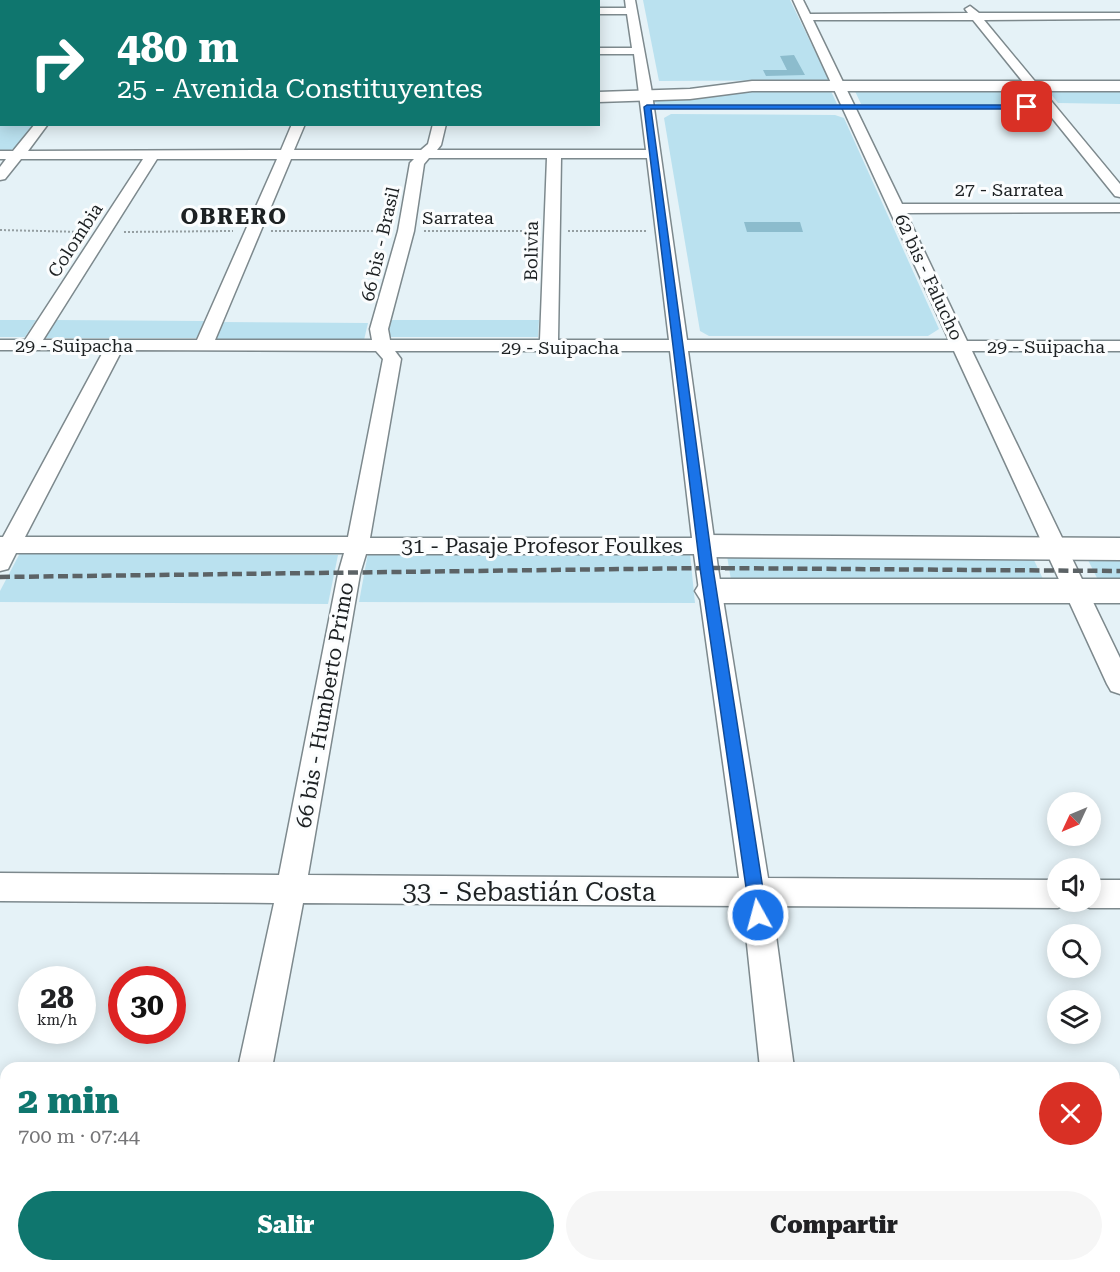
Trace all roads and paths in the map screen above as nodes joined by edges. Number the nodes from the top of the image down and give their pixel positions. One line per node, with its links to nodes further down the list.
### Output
1 (798, 0): 5 (street, 62 bis - Falucho)
2 (963, 0): 6 (street)
3 (631, 5): 4 (street); 9 (street)
4 (600, 11)
5 (806, 16): 6 (street); 10 (street, 62 bis - Falucho)
6 (975, 16): 7 (street); 11 (street)
7 (1120, 16)
8 (600, 51): 9 (street)
9 (639, 51): 14 (street)
10 (840, 86): 11 (main road); 14 (main road); 18 (street, 62 bis - Falucho)
11 (1034, 86): 12 (main road); 21 (street)
12 (1120, 86)
13 (600, 97): 14 (main road)
14 (646, 97): 15 (main road); 16 (main road); 26 (street)
15 (600, 107)
16 (719, 107)
17 (825, 107): 18 (main road)
18 (849, 107): 19 (main road); 35 (street, 62 bis - Falucho)
19 (873, 107)
20 (1026, 107): 21 (main road)
21 (1050, 107): 22 (main road); 34 (street)
22 (1073, 107)
23 (40, 126): 28 (street)
24 (298, 126): 29 (street)
25 (439, 126): 30 (street)
26 (653, 154): 32 (street); 41 (street)
27 (0, 155): 28 (street)
28 (17, 155): 31 (street); 33 (street)
29 (285, 155): 30 (street); 31 (street); 38 (street)
30 (427, 155): 32 (street); 39 (street, 66 bis - Brasil)
31 (152, 156): 42 (street, Colombia)
32 (554, 156): 40 (street, Bolivia)
33 (0, 176)
34 (1120, 193)
35 (897, 208): 36 (street, 27 - Sarratea); 49 (street, 62 bis - Falucho)
36 (1120, 208)
37 (0, 231): 42 (path, Sarratea)
38 (254, 231): 39 (path, Sarratea); 42 (path, Sarratea); 48 (street)
39 (406, 231): 40 (path, Sarratea); 45 (street, 66 bis - Brasil)
40 (551, 231): 41 (path, Sarratea); 50 (street, Bolivia)
41 (663, 231): 51 (street)
42 (103, 232): 47 (street, Colombia)
43 (0, 345): 47 (street, 29 - Suipacha)
44 (116, 345): 47 (street, 29 - Suipacha); 48 (street, 29 - Suipacha); 56 (street)
45 (382, 345): 48 (street, 29 - Suipacha); 50 (street, 29 - Suipacha); 52 (street, 66 bis - Humberto Primo)
46 (1120, 345): 49 (street, 29 - Suipacha)
47 (30, 346)
48 (203, 346)
49 (961, 346): 51 (street, 29 - Suipacha); 54 (street, 62 bis - Falucho)
50 (549, 347): 51 (street, 29 - Suipacha)
51 (679, 347): 53 (street)
52 (358, 545): 53 (street, 31 - Pasaje Profesor Foulkes); 56 (street, 31 - Pasaje Profesor Foulkes); 62 (street, 66 bis - Humberto Primo)
53 (705, 546): 54 (main road, 31 - Pasaje Profesor Foulkes); 57 (street)
54 (1056, 548): 55 (main road, 31 - Pasaje Profesor Foulkes); 58 (street, 62 bis - Falucho)
55 (1120, 549)
56 (3, 551)
57 (711, 591): 58 (main road); 63 (street)
58 (1076, 591): 59 (main road); 60 (street, 62 bis - Falucho)
59 (1120, 591)
60 (1120, 684)
61 (0, 887): 62 (street, 33 - Sebastián Costa)
62 (291, 890): 63 (street, 33 - Sebastián Costa); 67 (street, 66 bis - Humberto Primo)
63 (756, 894): 64 (street, 33 - Sebastián Costa); 68 (street)
64 (1047, 894)
65 (1101, 894): 66 (street)
66 (1120, 894)
67 (256, 1062)
68 (776, 1062)

